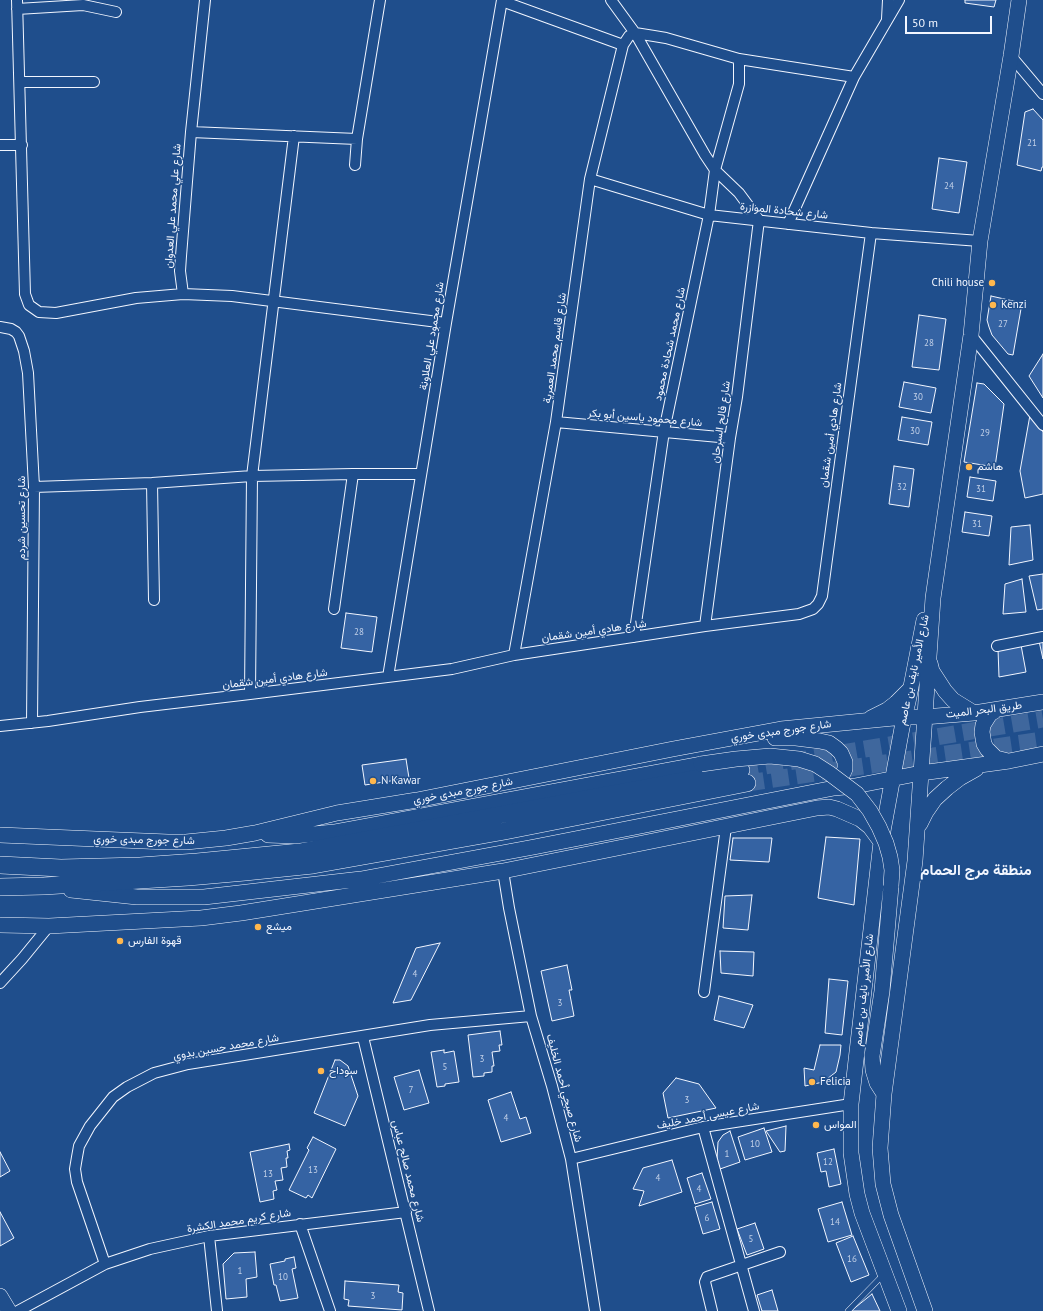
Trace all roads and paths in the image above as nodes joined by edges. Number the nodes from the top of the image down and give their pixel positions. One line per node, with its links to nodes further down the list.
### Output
1 (205, 0): 19 (street, شارع علي محمد علي العدوان)
2 (380, 0): 21 (street)
3 (502, 0): 12 (street); 34 (street, شارع محمود علي العلاونة)
4 (611, 0): 11 (street)
5 (888, 0): 10 (street)
6 (899, 0): 10 (street)
7 (1019, 0): 13 (street)
8 (17, 4): 9 (street); 16 (street)
9 (116, 12)
10 (887, 22): 15 (street)
11 (635, 33): 12 (street); 14 (street); 25 (street)
12 (623, 45): 26 (street, شارع قاسم محمد العمرية)
13 (1011, 56): 18 (street); 31 (street)
14 (739, 59): 15 (street); 25 (street, شارع محمد شحادة محمود)
15 (854, 77): 29 (street)
16 (20, 82): 17 (street); 23 (street)
17 (94, 82)
18 (1043, 94)
19 (191, 132): 20 (street); 32 (street, شارع علي محمد علي العدوان)
20 (294, 136): 21 (street); 33 (street)
21 (357, 139): 24 (street)
22 (0, 144): 23 (street)
23 (22, 146): 32 (street)
24 (354, 165)
25 (715, 170): 27 (street, شارع محمد شحادة محمود); 28 (street)
26 (590, 179): 27 (street, شارع شحادة الموازرة); 37 (street, شارع قاسم محمد العمرية)
27 (709, 215): 28 (street, شارع شحادة الموازرة); 39 (street, شارع محمد شحادة محمود)
28 (759, 220): 29 (street, شارع شحادة الموازرة); 40 (street, شارع فالح السرحان)
29 (788, 224): 30 (street, شارع شحادة الموازرة)
30 (871, 233): 31 (street, شارع شحادة الموازرة); 49 (street, شارع هادي أمين شقمان)
31 (980, 241): 36 (street)
32 (183, 294): 33 (street)
33 (274, 301): 34 (street); 43 (street)
34 (446, 324): 42 (street, شارع محمود علي العلاونة)
35 (0, 327): 45 (street, شارع تحسين شردم)
36 (971, 335): 38 (street); 46 (street)
37 (556, 422): 39 (street, شارع محمود ياسين أبو بكر); 53 (street, شارع قاسم محمد العمرية)
38 (1043, 425)
39 (664, 431): 40 (street, شارع محمود ياسين أبو بكر); 50 (street, شارع محمد شحادة محمود)
40 (730, 438): 49 (street, شارع فالح السرحان)
41 (353, 474): 42 (street); 43 (street); 48 (street)
42 (421, 474): 55 (street, شارع محمود علي العلاونة)
43 (252, 476): 44 (street); 57 (street)
44 (152, 483): 45 (street); 47 (street)
45 (34, 487): 64 (street, شارع تحسين شردم)
46 (933, 598): 54 (street, شارع الأمير نايف بن عاصم); 56 (street, شارع الأمير نايف بن عاصم)
47 (154, 600)
48 (334, 609)
49 (705, 626): 50 (street, شارع هادي أمين شقمان)
50 (634, 637): 53 (street, شارع هادي أمين شقمان)
51 (1043, 637): 52 (street)
52 (997, 646)
53 (514, 655): 55 (street, شارع هادي أمين شقمان)
54 (929, 659): 60 (street); 61 (street, شارع الأمير نايف بن عاصم)
55 (388, 676): 57 (street, شارع هادي أمين شقمان)
56 (911, 688): 62 (street, شارع الأمير نايف بن عاصم); 63 (street)
57 (250, 694): 64 (street, شارع هادي أمين شقمان)
58 (1043, 702): 59 (street, طريق البحر الميت)
59 (995, 711): 60 (street, طريق البحر الميت); 68 (street)
60 (974, 714): 61 (street, طريق البحر الميت)
61 (924, 717): 62 (street, شارع جورج مبدى خوري); 70 (street, شارع الأمير نايف بن عاصم)
62 (904, 718): 63 (street, شارع جورج مبدى خوري); 71 (street, شارع الأمير نايف بن عاصم)
63 (861, 722): 66 (street, شارع جورج مبدى خوري)
64 (32, 723): 65 (street, شارع هادي أمين شقمان)
65 (0, 726)
66 (673, 748): 72 (street); 75 (street, شارع جورج مبدى خوري)
67 (1043, 754): 68 (street)
68 (1009, 761): 69 (street)
69 (989, 764): 70 (street); 74 (street)
70 (921, 773): 71 (street); 74 (street, شارع الأمير نايف بن عاصم)
71 (892, 779): 72 (street); 77 (street, شارع الأمير نايف بن عاصم)
72 (834, 788): 78 (street)
73 (726, 827): 77 (street); 80 (street); 87 (street)
74 (918, 827): 90 (street, شارع الأمير نايف بن عاصم)
75 (255, 833): 76 (street, شارع جورج مبدى خوري); 90 (street, bridge)
76 (0, 835)
77 (881, 842): 91 (street, شارع الأمير نايف بن عاصم)
78 (439, 864): 81 (street); 83 (street)
79 (0, 866): 81 (main road)
80 (503, 872): 83 (street); 88 (street, شارع صبحي أحمد الخليف)
81 (44, 886): 82 (main road)
82 (0, 887)
83 (330, 900): 85 (street)
84 (0, 925): 85 (street)
85 (49, 926): 86 (street)
86 (0, 983)
87 (704, 992)
88 (531, 1016): 89 (street, شارع محمد حسين بدوي); 93 (street, شارع صبحي أحمد الخليف)
89 (363, 1037): 94 (street, شارع محمد صالح عباس); 98 (street, شارع محمد حسين بدوي)
90 (884, 1094): 112 (street, شارع الأمير نايف بن عاصم)
91 (851, 1104): 92 (street, شارع عيسى أحمد خليف); 100 (street, شارع الأمير نايف بن عاصم)
92 (703, 1127): 93 (street, شارع عيسى أحمد خليف); 99 (street)
93 (570, 1159): 107 (street, شارع صبحي أحمد الخليف)
94 (406, 1212): 95 (street, شارع كريم محمد الكشرة); 106 (street, شارع محمد صالح عباس)
95 (300, 1224): 96 (street, شارع كريم محمد الكشرة); 105 (street)
96 (209, 1236): 98 (street, شارع كريم محمد الكشرة); 104 (street)
97 (780, 1252): 99 (street)
98 (105, 1264): 103 (street, شارع كريم محمد الكشرة)
99 (741, 1266): 108 (street); 109 (street)
100 (885, 1274): 110 (lane); 111 (street, شارع الأمير نايف بن عاصم)
101 (0, 1296): 102 (street)
102 (9, 1311)
103 (18, 1311)
104 (217, 1311)
105 (330, 1311)
106 (429, 1311)
107 (595, 1311)
108 (712, 1311)
109 (754, 1311)
110 (848, 1311)
111 (899, 1311)
112 (924, 1311)

